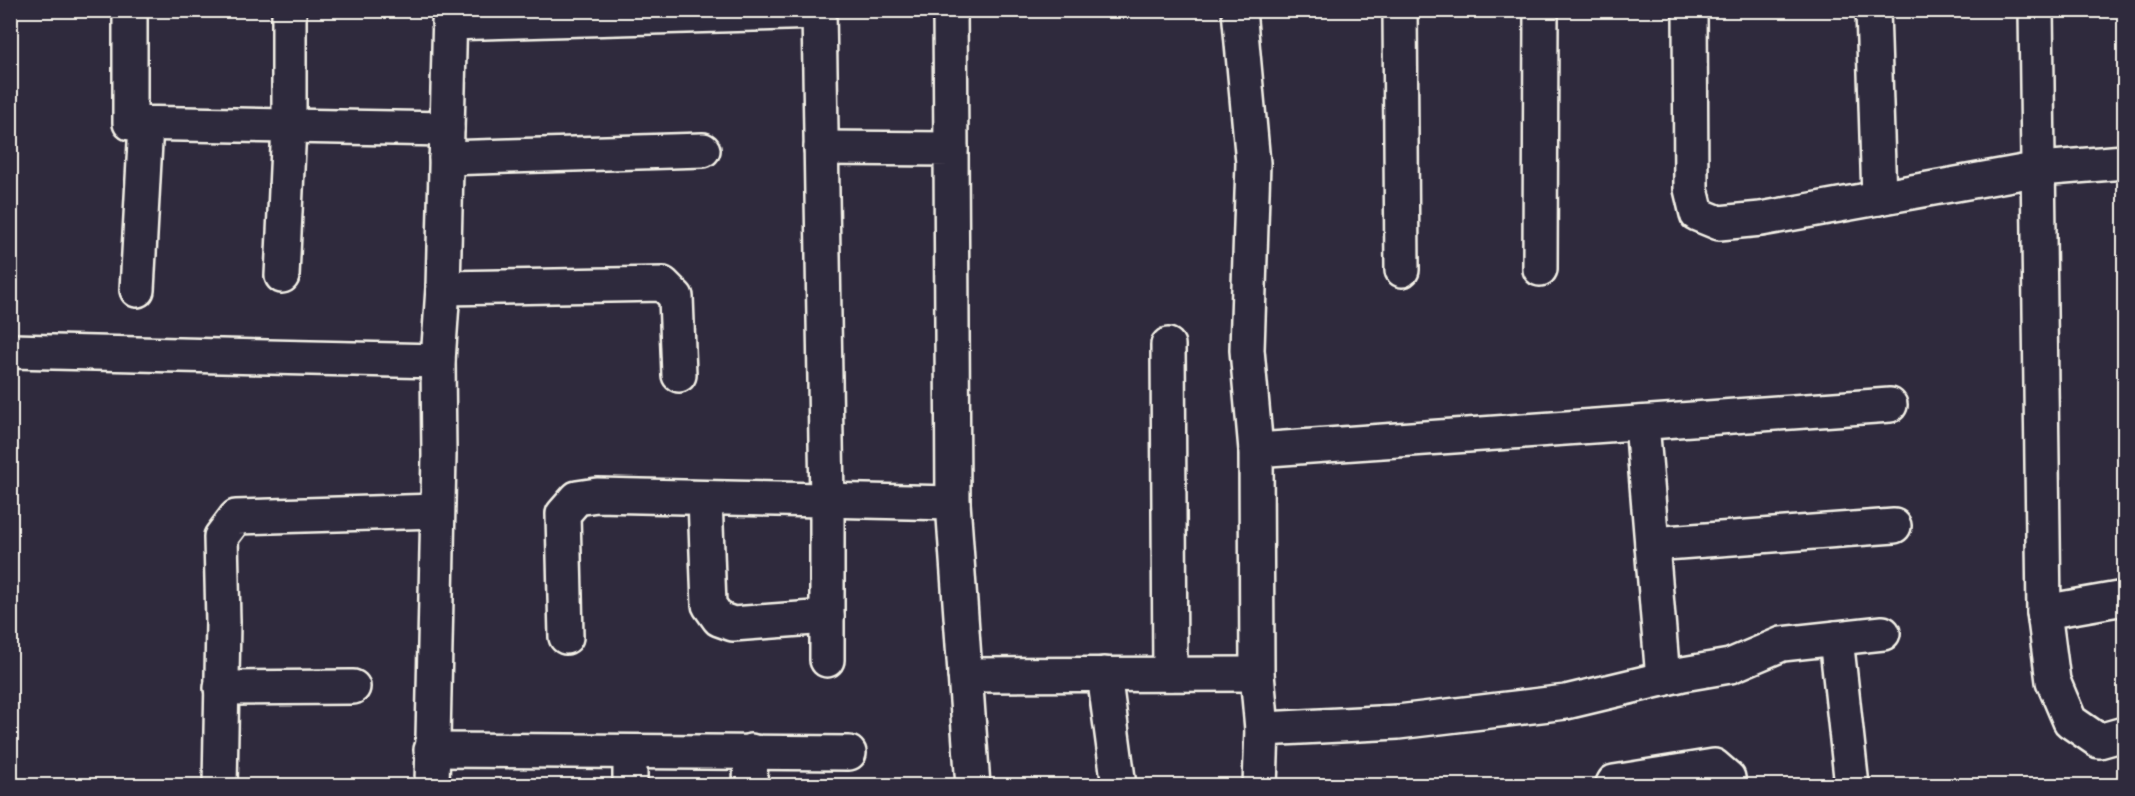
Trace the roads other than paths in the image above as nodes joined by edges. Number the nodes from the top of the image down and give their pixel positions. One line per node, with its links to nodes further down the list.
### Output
1 (130, 10): 13 (street)
2 (289, 10): 14 (street)
3 (950, 10): 17 (street)
4 (1239, 10): 33 (street)
5 (1400, 10): 23 (street)
6 (1541, 10): 22 (street)
7 (1696, 10): 11 (street)
8 (1873, 10): 21 (street)
9 (2036, 10): 20 (street)
10 (819, 11): 12 (street); 16 (street)
11 (1690, 11): 21 (street)
12 (450, 17): 15 (street)
13 (146, 124): 14 (street); 26 (street)
14 (289, 126): 15 (street); 24 (street)
15 (446, 143): 18 (street); 25 (street)
16 (821, 148): 17 (street); 35 (street)
17 (951, 149): 36 (street)
18 (703, 150)
19 (2124, 162): 20 (street)
20 (2040, 169): 21 (street); 41 (street)
21 (1879, 198)
22 (1540, 269)
23 (1402, 270)
24 (282, 276)
25 (443, 288): 29 (street); 30 (street)
26 (137, 290)
27 (1168, 345): 48 (street)
28 (11, 351): 29 (street)
29 (438, 361): 37 (street)
30 (679, 375)
31 (1890, 405): 32 (street)
32 (1642, 423): 33 (street); 39 (street)
33 (1256, 450): 49 (street)
34 (705, 499): 35 (street); 42 (street); 44 (street)
35 (827, 502): 36 (street); 42 (street)
36 (953, 503): 50 (street)
37 (437, 511): 53 (street); 56 (street)
38 (1894, 526): 39 (street)
39 (1652, 544): 51 (street)
40 (2124, 598): 41 (street)
41 (2044, 612): 55 (street)
42 (827, 617): 46 (street)
43 (1883, 633): 45 (street)
44 (566, 637)
45 (1836, 638): 51 (street); 69 (street)
46 (827, 660)
47 (1104, 674): 48 (street); 50 (street); 66 (street)
48 (1170, 674): 49 (street)
49 (1257, 674): 54 (street)
50 (965, 675): 65 (street)
51 (1662, 679): 54 (street)
52 (352, 687): 53 (street)
53 (221, 688): 61 (street)
54 (1262, 729): 67 (street)
55 (2124, 734)
56 (431, 750): 57 (street); 62 (street)
57 (630, 752): 58 (street); 63 (street)
58 (751, 752): 59 (street); 64 (street)
59 (849, 753)
60 (1614, 784): 68 (street)
61 (220, 786)
62 (432, 786)
63 (630, 786)
64 (750, 786)
65 (974, 786)
66 (1119, 786)
67 (1260, 786)
68 (1730, 786)
69 (1852, 786)

